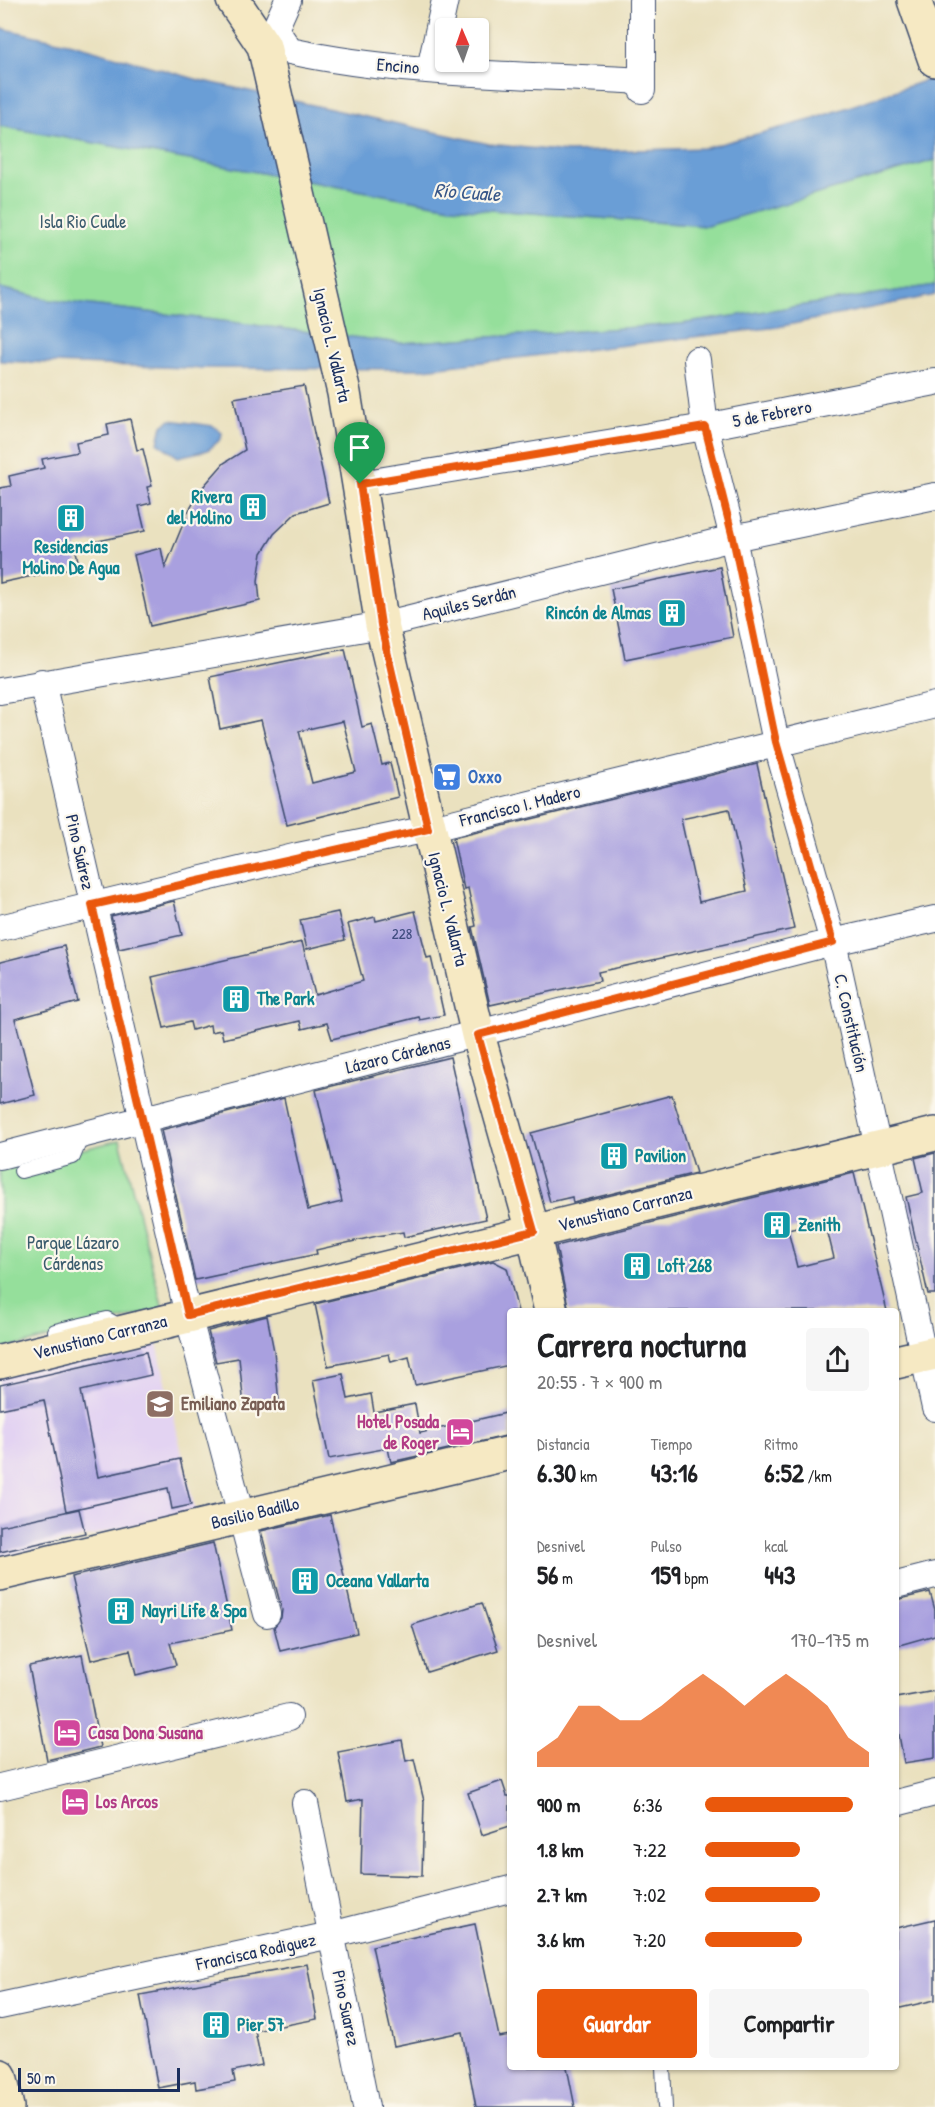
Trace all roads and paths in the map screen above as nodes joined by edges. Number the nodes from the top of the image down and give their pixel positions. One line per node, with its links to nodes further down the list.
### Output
1 (233, 0): 6 (street)
2 (288, 0): 6 (street)
3 (445, 0): 8 (street)
4 (642, 0): 8 (street, Encino)
5 (914, 0): 7 (street)
6 (269, 38): 8 (street, Encino); 12 (street, Ignacio L. Vallarta)
7 (932, 53)
8 (430, 69)
9 (697, 360): 11 (street, C. Constitución)
10 (935, 382): 11 (street, 5 de Febrero)
11 (705, 427): 12 (street, 5 de Febrero); 14 (street, C. Constitución)
12 (360, 484): 15 (street, Ignacio L. Vallarta)
13 (935, 496): 14 (street, Aquiles Serdán)
14 (733, 538): 15 (street, Aquiles Serdán); 19 (street, C. Constitución)
15 (381, 625): 16 (street, Aquiles Serdán); 20 (street, Ignacio L. Vallarta)
16 (42, 682): 17 (street, Aquiles Serdán); 21 (street, Pino Suárez)
17 (0, 691)
18 (935, 705): 19 (street, Francisco I. Madero)
19 (776, 742): 20 (street, Francisco I. Madero); 24 (street, C. Constitución)
20 (428, 829): 21 (street, Francisco I. Madero); 25 (street, Ignacio L. Vallarta)
21 (92, 905): 23 (street, Francisco I. Madero); 26 (street, Pino Suárez)
22 (935, 919): 24 (street, Lázaro Cárdenas)
23 (0, 928)
24 (833, 942): 25 (street, Lázaro Cárdenas); 29 (street, C. Constitución)
25 (478, 1035): 26 (street, Lázaro Cárdenas); 32 (street, Ignacio L. Vallarta)
26 (141, 1119): 28 (street, Lázaro Cárdenas); 34 (street, Pino Suárez)
27 (935, 1134): 29 (street, Venustiano Carranza)
28 (82, 1135): 30 (street, Lázaro Cárdenas); 31 (lane)
29 (879, 1147): 32 (street, Venustiano Carranza); 37 (street, C. Constitución)
30 (0, 1156)
31 (21, 1171)
32 (534, 1231): 33 (street, Ignacio L. Vallarta); 34 (street, Venustiano Carranza)
33 (550, 1308)
34 (188, 1315): 35 (street, Venustiano Carranza); 41 (street, Pino Suárez)
35 (127, 1330): 36 (lane); 38 (street, Venustiano Carranza)
36 (55, 1331)
37 (918, 1356): 39 (street, C. Constitución)
38 (0, 1362)
39 (935, 1408)
40 (507, 1454): 41 (street, Basilio Badillo)
41 (242, 1516): 42 (street, Basilio Badillo); 45 (street, Pino Suárez)
42 (0, 1574)
43 (935, 1575): 44 (street)
44 (899, 1584)
45 (267, 1614)
46 (288, 1717): 47 (street)
47 (0, 1787)
48 (935, 1793): 49 (street)
49 (899, 1802)
50 (305, 1803): 52 (street, Pino Suarez)
51 (507, 1890): 52 (street, Francisca Rodiguez)
52 (331, 1935): 53 (street, Francisca Rodiguez); 57 (street, Pino Suarez)
53 (0, 2006)
54 (663, 2070): 58 (lane)
55 (0, 2076): 56 (street)
56 (7, 2107)
57 (366, 2107)
58 (664, 2107)

